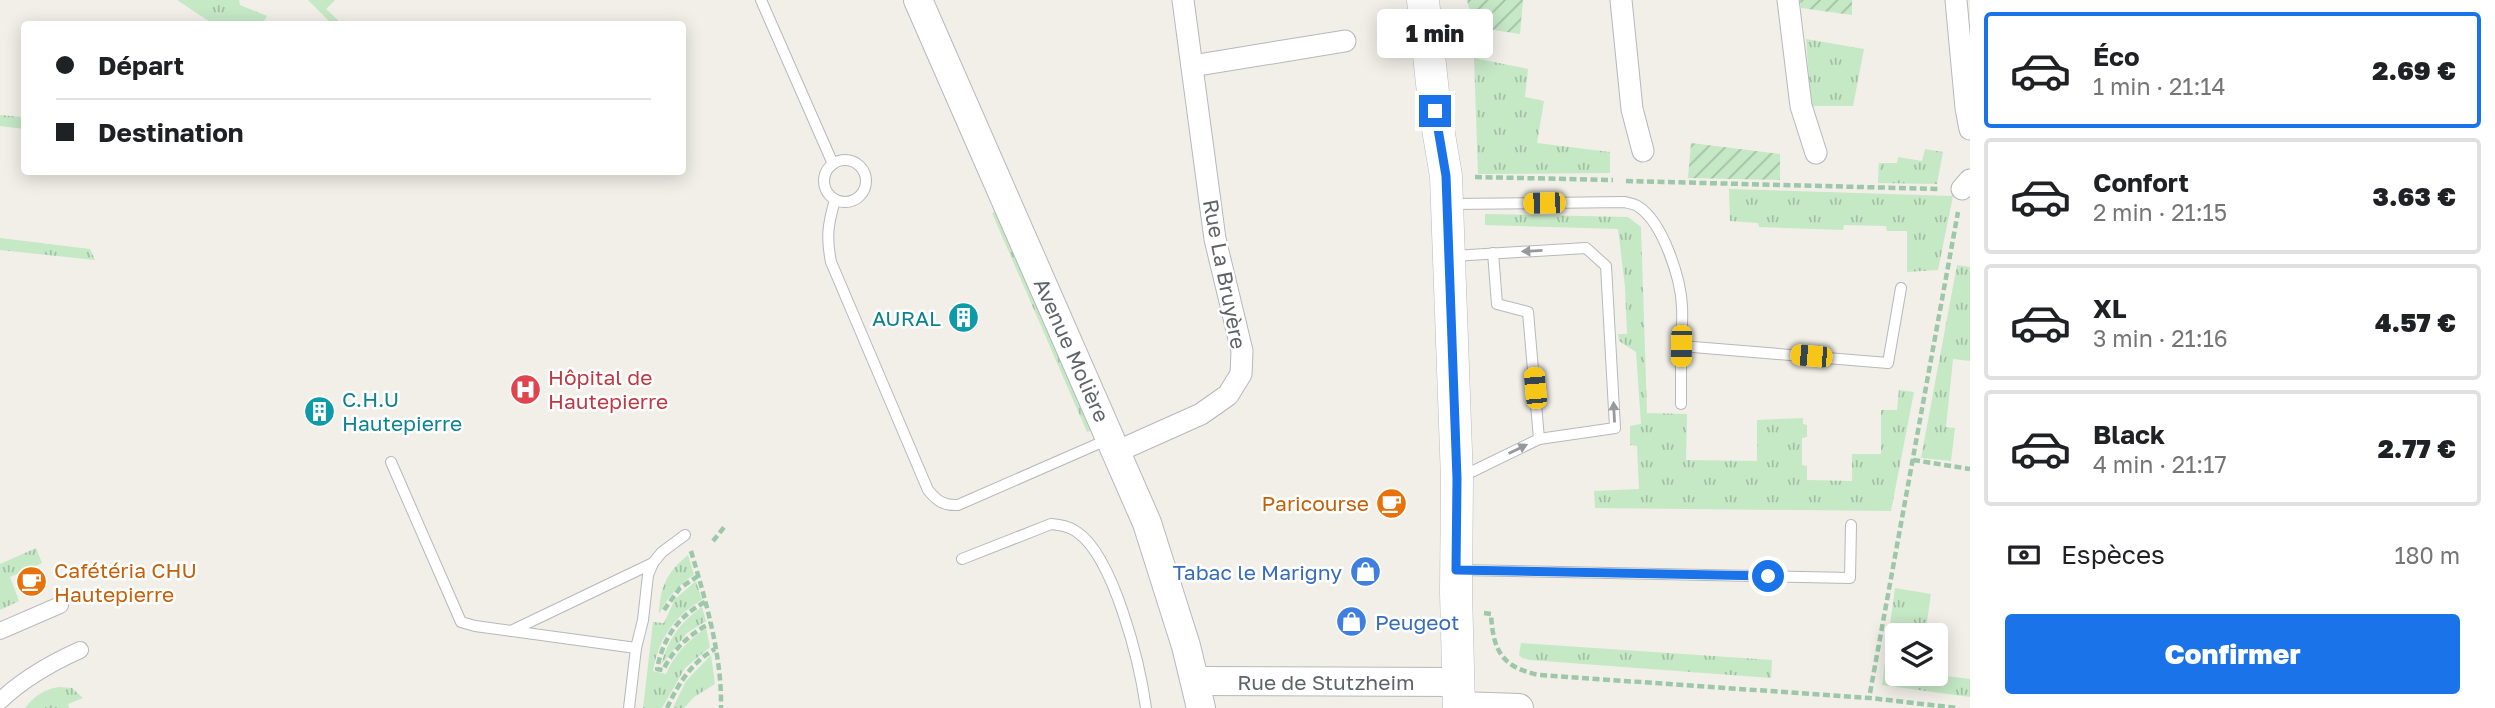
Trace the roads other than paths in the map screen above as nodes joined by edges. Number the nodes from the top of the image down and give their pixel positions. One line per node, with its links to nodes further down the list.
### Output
1 (761, 0): 13 (lane)
2 (918, 0): 22 (street, Avenue Molière)
3 (1183, 0): 9 (street, Rue La Bruyère)
4 (1423, 0): 14 (main road)
5 (1621, 0): 11 (street)
6 (1788, 0): 12 (street)
7 (1956, 0): 10 (street)
8 (1345, 41): 9 (street)
9 (1192, 66): 22 (street, Rue La Bruyère)
10 (1970, 129)
11 (1643, 151)
12 (1816, 153)
13 (833, 164): 15 (lane); 15 (lane)
14 (1447, 190): 17 (main road); 19 (lane)
15 (835, 200): 22 (lane)
16 (1493, 253): 17 (lane); 21 (lane); 21 (lane, one-way to 16)
17 (1449, 256): 24 (main road)
18 (1901, 288): 19 (lane)
19 (1681, 346): 20 (lane)
20 (1681, 404)
21 (1539, 439): 24 (lane, one-way to 21)
22 (1113, 445): 35 (street, Avenue Molière)
23 (391, 462): 32 (lane)
24 (1457, 479): 29 (main road)
25 (1851, 525): 29 (lane)
26 (685, 535): 28 (lane)
27 (962, 559): 40 (lane)
28 (653, 563): 32 (lane); 33 (lane)
29 (1456, 570): 37 (main road)
30 (60, 605): 31 (street)
31 (0, 631)
32 (511, 631): 33 (lane)
33 (636, 648): 39 (lane)
34 (80, 650): 36 (street)
35 (1195, 681): 37 (street, Rue de Stutzheim); 41 (street, Avenue Molière)
36 (6, 690): 38 (street)
37 (1459, 699): 42 (street, Rue de Stutzheim)
38 (0, 701)
39 (629, 708)
40 (1146, 708)
41 (1201, 708)
42 (1519, 708)

